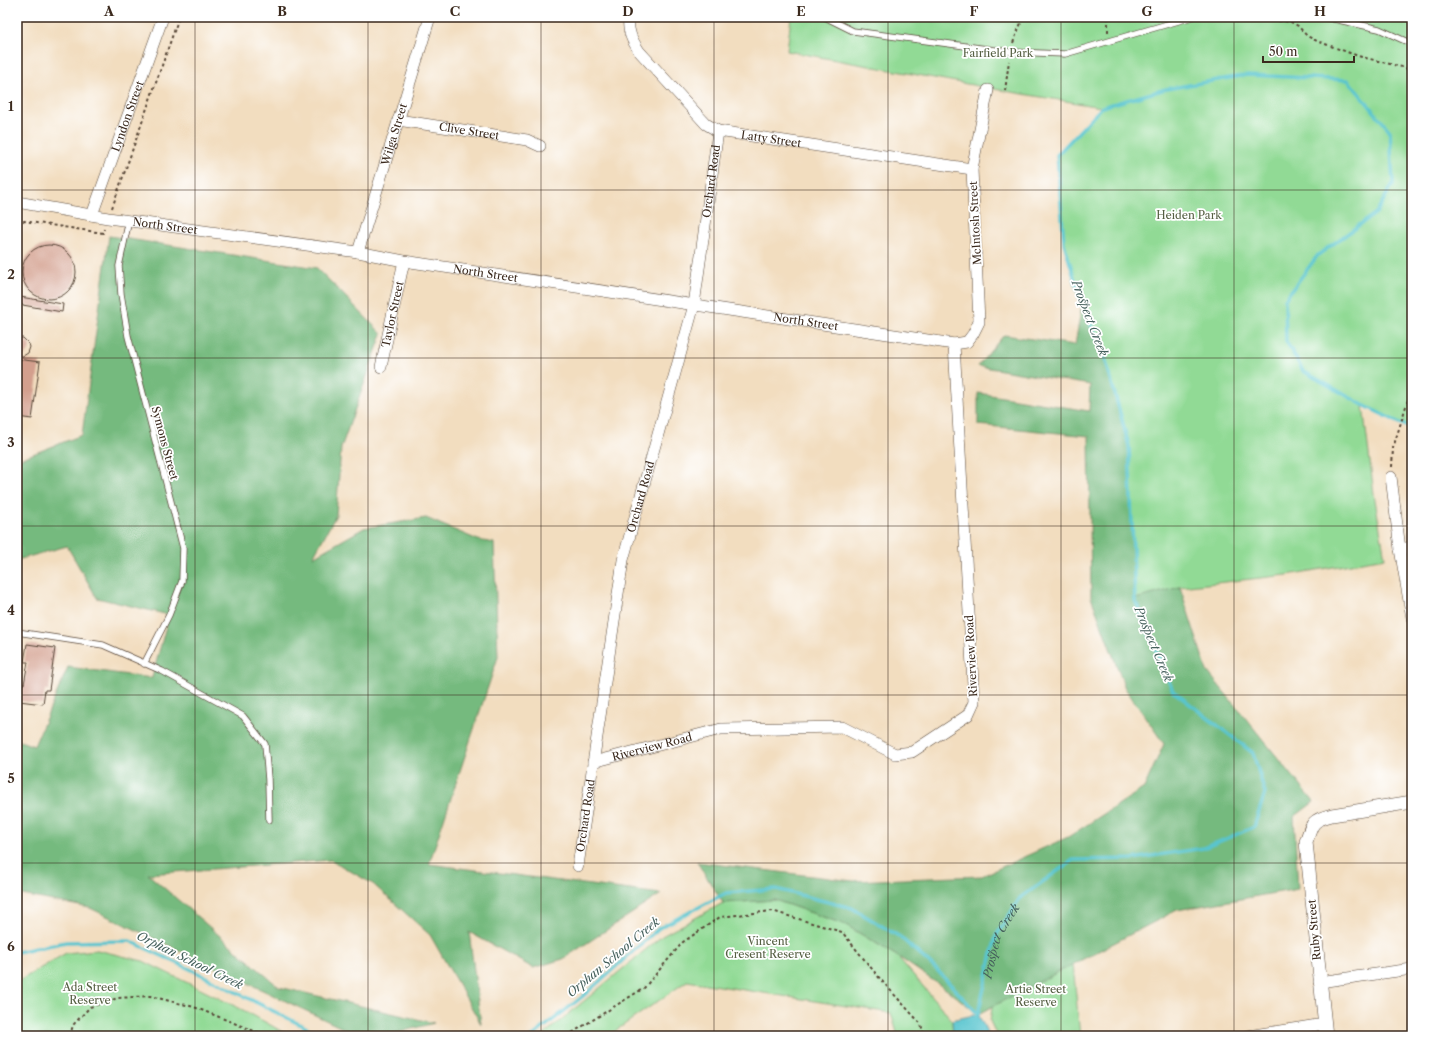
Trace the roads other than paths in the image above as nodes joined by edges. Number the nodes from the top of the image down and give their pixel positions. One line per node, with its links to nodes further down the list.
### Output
1 (163, 17): 14 (street, Lyndon Street)
2 (430, 17): 9 (street, Wilga Street)
3 (630, 17): 10 (street, Latty Street)
4 (825, 17): 5 (lane)
5 (1192, 17)
6 (1325, 17): 7 (lane)
7 (1412, 44)
8 (988, 90): 12 (street, McIntosh Street)
9 (398, 120): 11 (street, Clive Street); 16 (street, Wilga Street)
10 (718, 131): 12 (street, Latty Street); 18 (street, Orchard Road)
11 (540, 146)
12 (972, 169): 19 (street, McIntosh Street)
13 (17, 202): 14 (street, North Street)
14 (92, 215): 15 (street, North Street)
15 (129, 220): 16 (street, North Street); 26 (lane, Symons Street)
16 (358, 252): 17 (street, North Street)
17 (404, 261): 18 (street, North Street); 20 (street, Taylor Street)
18 (694, 305): 19 (street, North Street); 27 (street, Orchard Road)
19 (954, 344): 27 (street, Riverview Road)
20 (381, 367)
21 (1391, 476): 23 (street)
22 (1412, 547): 23 (street)
23 (1400, 549): 24 (street)
24 (1412, 618)
25 (17, 632): 26 (lane)
26 (144, 664): 29 (lane)
27 (594, 762): 30 (street, Orchard Road)
28 (1412, 802): 32 (street, Ruby Street)
29 (269, 820)
30 (578, 866)
31 (1412, 969): 32 (street)
32 (1319, 982): 33 (street, Ruby Street)
33 (1325, 1030): 34 (street)
34 (1248, 1036)

